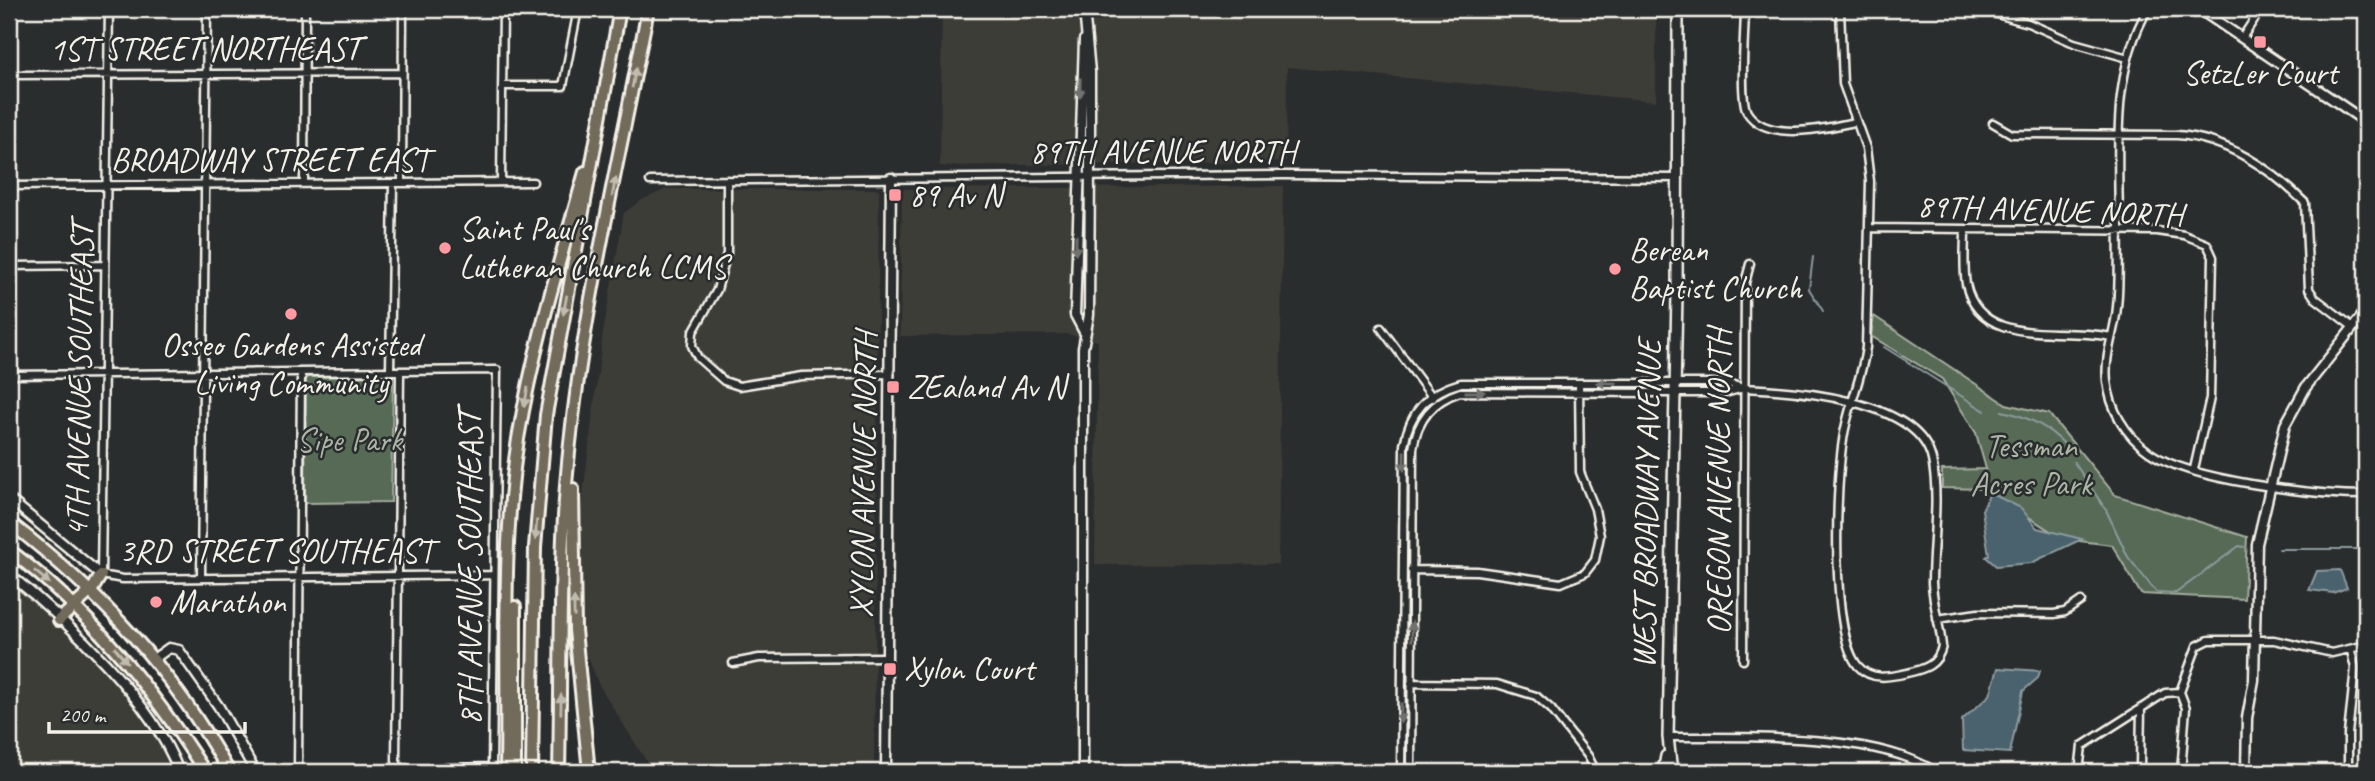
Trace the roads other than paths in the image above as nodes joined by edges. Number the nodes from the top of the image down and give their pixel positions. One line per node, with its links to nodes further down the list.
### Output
1 (109, 9): 23 (street, 4TH AVENUE SOUTHEAST)
2 (207, 9): 24 (street)
3 (305, 9): 21 (street)
4 (403, 9): 20 (street)
5 (503, 9): 25 (street)
6 (578, 9): 25 (street)
7 (620, 9): 26 (highway)
8 (648, 9): 32 (highway, one-way to 8)
9 (1086, 9): 17 (street)
10 (1678, 9): 36 (main road, WEST BROADWAY AVENUE)
11 (1745, 9): 27 (street)
12 (1840, 9): 27 (street)
13 (1980, 9): 19 (street)
14 (2148, 9): 19 (street)
15 (2199, 9): 18 (street)
16 (2261, 9): 18 (street)
17 (1085, 20): 33 (street, one-way to 33); 34 (street)
18 (2242, 38): 28 (street)
19 (2128, 58): 30 (street)
20 (402, 73): 21 (street, 1ST STREET NORTHEAST); 42 (street)
21 (305, 74): 24 (street, 1ST STREET NORTHEAST); 43 (street)
22 (9, 75): 23 (street, 1ST STREET NORTHEAST)
23 (108, 75): 24 (street, 1ST STREET NORTHEAST); 45 (street, 4TH AVENUE SOUTHEAST)
24 (206, 75): 44 (street)
25 (502, 86): 39 (street)
26 (606, 95): 31 (highway); 78 (highway, one-way to 78)
27 (1855, 122): 47 (street)
28 (2366, 122)
29 (1993, 123): 30 (street)
30 (2119, 135): 49 (street); 54 (street)
31 (597, 141): 32 (highway); 115 (highway, one-way to 115)
32 (622, 145): 72 (highway, one-way to 32)
33 (1077, 177): 34 (street, 89TH AVENUE NORTH); 35 (street, 89TH AVENUE NORTH); 56 (street, one-way to 56)
34 (1090, 177): 36 (street, 89TH AVENUE NORTH); 56 (street)
35 (891, 178): 37 (street, 89TH AVENUE NORTH); 63 (street, XYLON AVENUE NORTH)
36 (1676, 178): 66 (main road, WEST BROADWAY AVENUE)
37 (727, 180): 38 (street, 89TH AVENUE NORTH); 63 (street)
38 (650, 181)
39 (501, 182): 40 (street, BROADWAY STREET EAST); 42 (street, BROADWAY STREET EAST)
40 (533, 182)
41 (393, 183): 42 (street, BROADWAY STREET EAST); 43 (street, BROADWAY STREET EAST); 59 (street)
42 (402, 183)
43 (304, 184): 44 (street, BROADWAY STREET EAST)
44 (205, 185): 45 (street, BROADWAY STREET EAST); 61 (street)
45 (106, 186): 46 (street, BROADWAY STREET EAST); 51 (street, 4TH AVENUE SOUTHEAST)
46 (9, 187)
47 (1869, 228): 48 (street, 89TH AVENUE NORTH); 71 (street)
48 (1965, 230): 49 (street, 89TH AVENUE NORTH); 57 (street)
49 (2119, 231): 57 (street); 73 (street, 89TH AVENUE NORTH)
50 (1750, 264): 67 (street, OREGON AVENUE NORTH)
51 (105, 265): 52 (street); 60 (street, 4TH AVENUE SOUTHEAST)
52 (9, 266)
53 (2366, 311): 54 (street)
54 (2353, 327): 74 (street)
55 (1381, 328): 69 (street)
56 (1084, 332): 119 (street)
57 (2111, 337): 73 (street)
58 (400, 370): 59 (street); 84 (street, 8TH AVENUE SOUTHEAST); 85 (street)
59 (390, 371): 62 (street)
60 (104, 372): 61 (street); 64 (street); 83 (street, 4TH AVENUE SOUTHEAST)
61 (203, 372): 62 (street); 86 (street)
62 (301, 372): 87 (street)
63 (890, 374): 96 (street, XYLON AVENUE NORTH)
64 (9, 375)
65 (1579, 383): 66 (street, one-way to 65); 68 (street); 69 (street)
66 (1674, 388): 67 (street); 68 (street); 105 (main road, WEST BROADWAY AVENUE)
67 (1743, 388): 71 (street); 98 (street, OREGON AVENUE NORTH)
68 (1578, 393): 70 (street, one-way to 68); 81 (street)
69 (1431, 396): 70 (street); 80 (street, one-way to 80)
70 (1436, 403): 81 (street)
71 (1851, 404): 91 (street); 91 (street)
72 (573, 423): 116 (highway, one-way to 72); 117 (highway, one-way to 72)
73 (2194, 470): 74 (street)
74 (2270, 486): 75 (street); 93 (street)
75 (2366, 495)
76 (9, 499): 83 (street)
77 (9, 522): 88 (highway)
78 (510, 528): 113 (highway); 114 (highway)
79 (9, 550): 90 (highway, one-way to 90)
80 (1402, 570): 81 (street); 101 (street)
81 (1413, 570): 102 (street, one-way to 81)
82 (9, 574): 92 (street)
83 (101, 575): 86 (street, 3RD STREET SOUTHEAST); 88 (highway)
84 (493, 575): 85 (street, 3RD STREET SOUTHEAST); 85 (street, 8TH AVENUE SOUTHEAST)
85 (397, 577): 87 (street, 3RD STREET SOUTHEAST)
86 (201, 578): 87 (street, 3RD STREET SOUTHEAST)
87 (299, 578): 107 (street)
88 (92, 590): 90 (highway); 97 (highway)
89 (2081, 601): 91 (street)
90 (75, 605): 92 (highway); 100 (highway, one-way to 100)
91 (1937, 619)
92 (59, 620): 108 (street)
93 (2255, 640): 95 (street); 103 (street); 129 (street)
94 (2366, 645): 95 (street)
95 (2351, 651): 130 (street)
96 (887, 657): 99 (street); 118 (street, XYLON AVENUE NORTH)
97 (155, 658): 100 (highway); 110 (highway); 111 (street)
98 (1743, 660)
99 (733, 663)
100 (137, 674): 109 (highway)
101 (1401, 683): 102 (street); 120 (street, one-way to 120)
102 (1411, 683): 121 (street); 122 (street)
103 (2180, 692): 104 (street); 128 (street)
104 (2141, 708): 126 (street); 127 (street)
105 (1668, 737): 106 (main road, WEST BROADWAY AVENUE); 125 (street)
106 (1668, 747): 123 (main road, WEST BROADWAY AVENUE); 124 (main road, WEST BROADWAY AVENUE)
107 (298, 771): 111 (street); 112 (street)
108 (179, 772)
109 (205, 772)
110 (229, 772)
111 (254, 772)
112 (356, 772)
113 (506, 772)
114 (515, 772)
115 (532, 772)
116 (559, 772)
117 (589, 772)
118 (886, 772)
119 (1083, 772)
120 (1401, 772)
121 (1411, 772)
122 (1596, 772)
123 (1664, 772)
124 (1672, 772)
125 (1936, 772)
126 (2079, 772)
127 (2135, 772)
128 (2181, 772)
129 (2246, 772)
130 (2348, 772)

